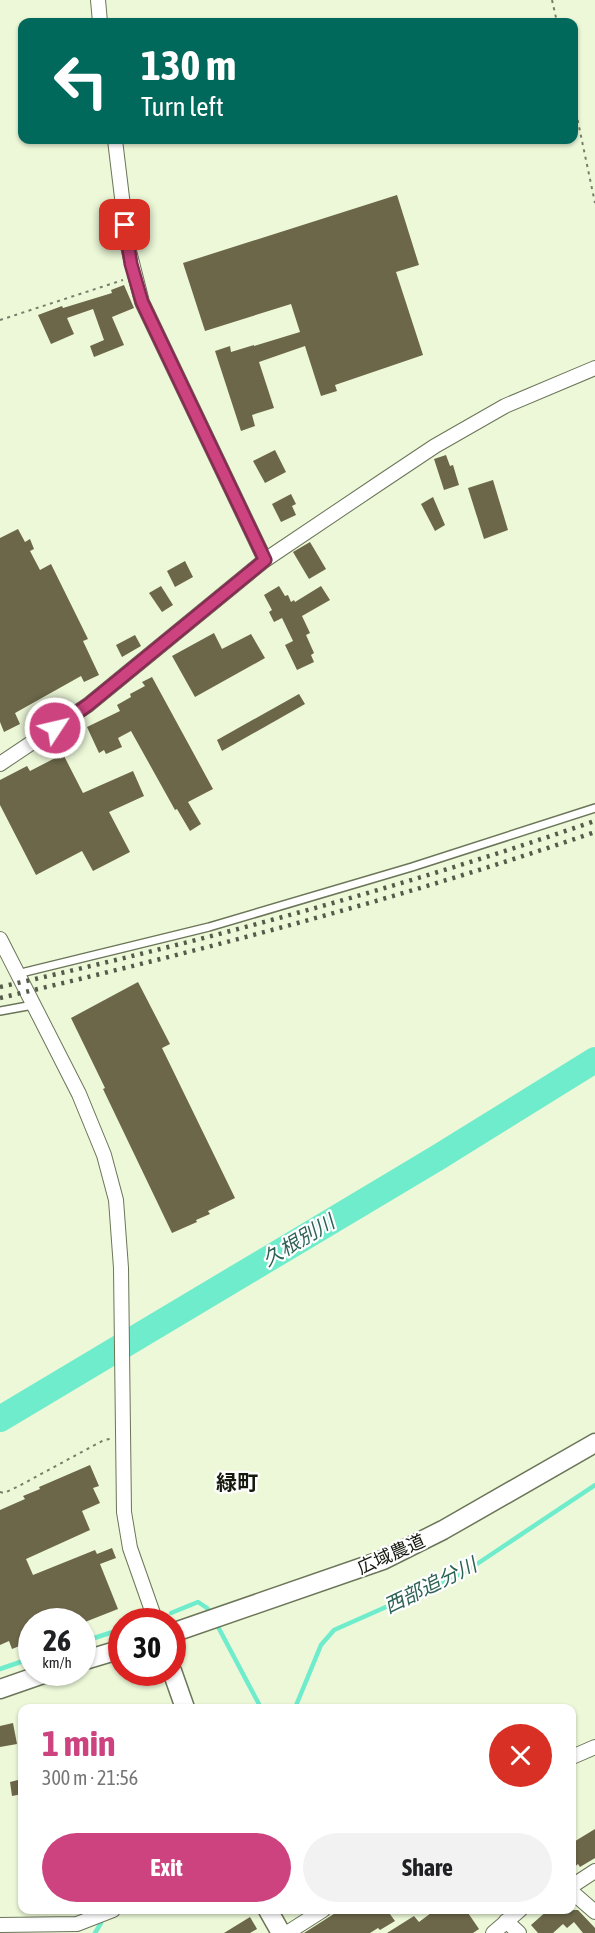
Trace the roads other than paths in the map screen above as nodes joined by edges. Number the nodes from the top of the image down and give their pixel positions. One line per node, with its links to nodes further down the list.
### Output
1 (98, 0): 2 (street)
2 (100, 18)
3 (115, 144): 5 (street)
4 (595, 368): 5 (street)
5 (265, 560): 6 (street)
6 (0, 764)
7 (595, 808): 9 (lane)
8 (0, 939): 9 (street)
9 (17, 974): 10 (street)
10 (33, 1005): 11 (lane); 13 (street)
11 (0, 1011)
12 (595, 1443): 14 (street, 広域農道)
13 (151, 1608)
14 (186, 1629)
15 (18, 1683): 17 (street)
16 (177, 1686): 18 (street)
17 (0, 1689)
18 (184, 1704)
19 (595, 1747): 20 (street)
20 (576, 1755)
21 (595, 1871): 22 (street)
22 (576, 1883)
23 (576, 1895): 24 (street)
24 (595, 1912)
25 (103, 1914): 30 (street)
26 (270, 1914): 31 (street)
27 (315, 1914): 31 (street)
28 (515, 1914): 29 (street)
29 (506, 1922): 32 (street); 33 (street)
30 (0, 1925)
31 (280, 1932)
32 (493, 1933)
33 (519, 1933)

